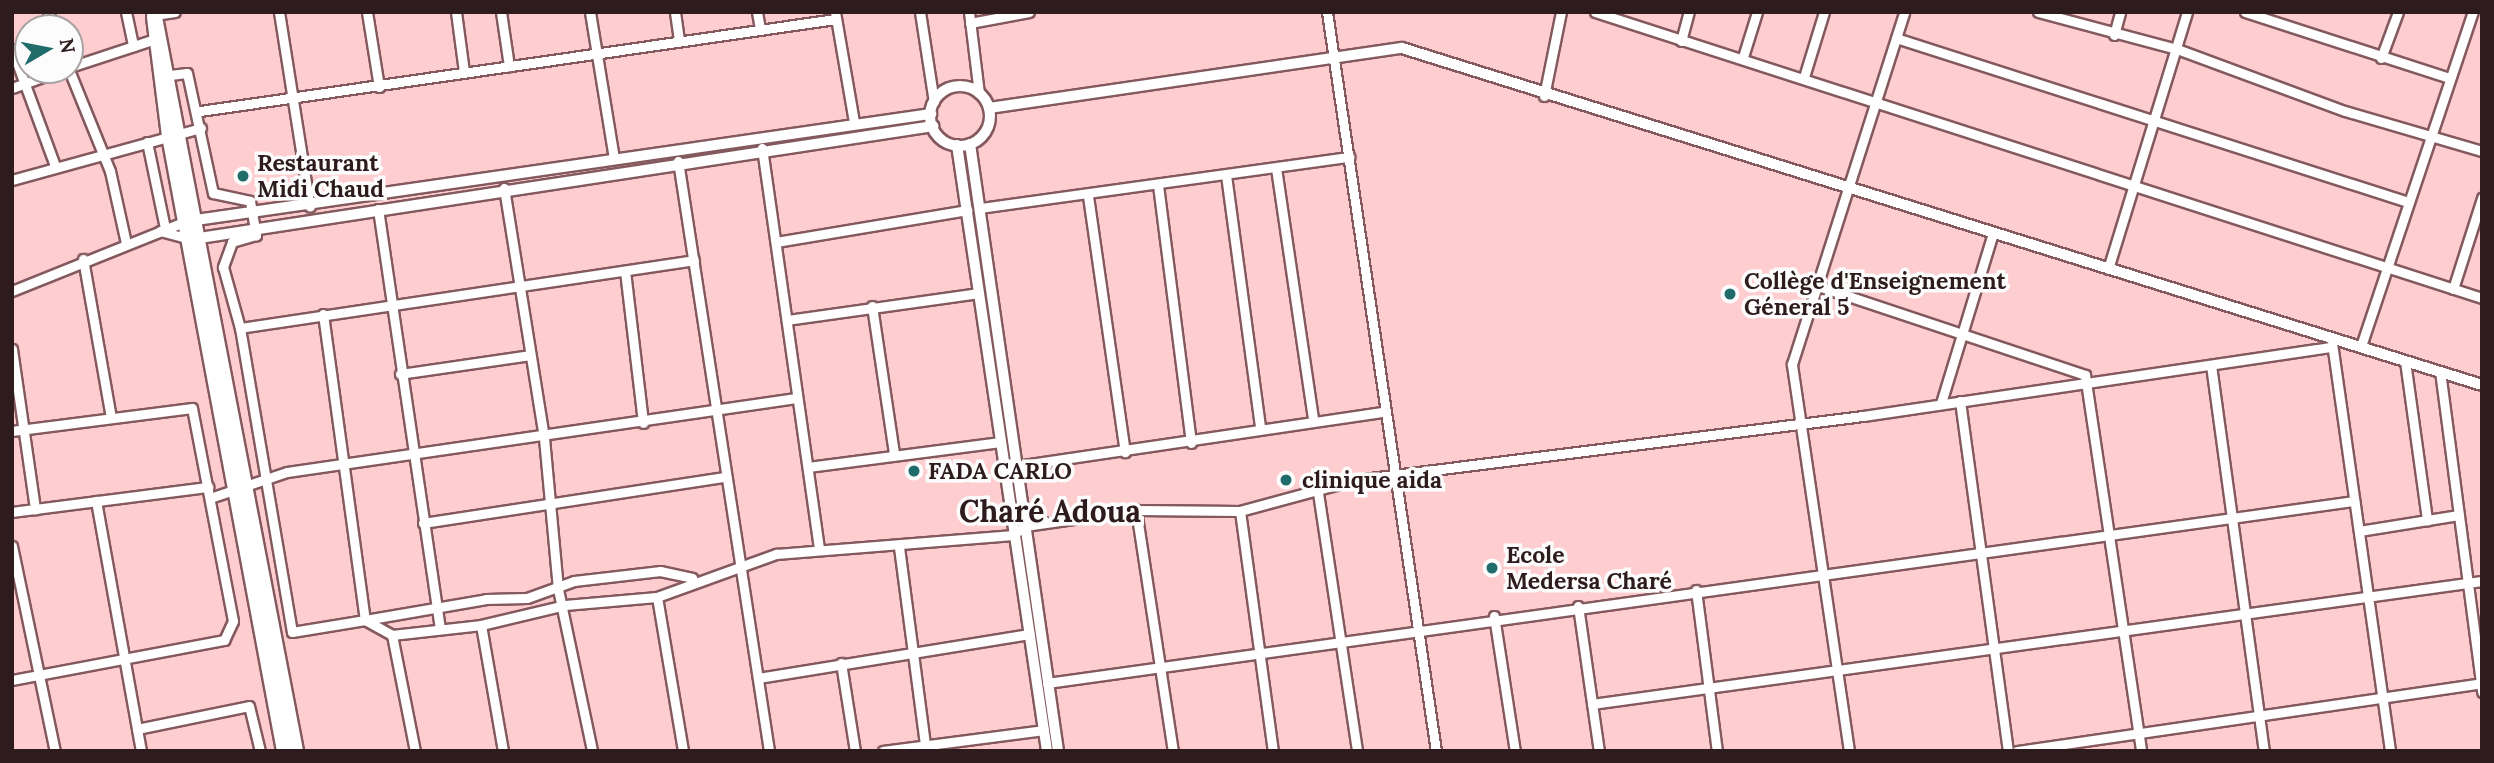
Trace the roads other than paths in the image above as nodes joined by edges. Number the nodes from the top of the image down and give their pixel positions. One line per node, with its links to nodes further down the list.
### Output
1 (126, 12): 37 (street)
2 (175, 12): 26 (street)
3 (279, 12): 55 (street)
4 (367, 12): 51 (street)
5 (456, 12): 45 (street)
6 (501, 12): 44 (street)
7 (590, 12): 39 (street)
8 (675, 12): 35 (street)
9 (757, 12): 31 (street)
10 (920, 12): 57 (street)
11 (969, 12): 30 (street)
12 (1029, 12): 30 (street)
13 (1327, 12): 40 (street)
14 (1561, 12): 54 (street)
15 (1595, 12): 27 (street)
16 (1689, 12): 36 (street)
17 (1757, 12): 41 (street)
18 (1824, 12): 47 (street)
19 (1904, 12): 33 (street)
20 (2038, 12): 28 (street)
21 (2120, 12): 32 (street)
22 (2187, 12): 38 (street)
23 (2245, 12): 42 (street)
24 (2398, 12): 42 (street)
25 (2473, 12): 48 (street)
26 (154, 14): 34 (highway); 46 (highway)
27 (1607, 14): 36 (street)
28 (2050, 14): 32 (street)
29 (835, 15): 31 (street); 60 (street)
30 (970, 23): 53 (street)
31 (760, 29): 35 (street)
32 (2114, 35): 38 (street)
33 (1896, 38): 56 (street); 61 (street)
34 (152, 40): 37 (street); 64 (highway)
35 (679, 40): 39 (street)
36 (1681, 41): 41 (street)
37 (133, 46): 43 (street)
38 (2176, 49): 61 (street); 65 (street)
39 (596, 53): 44 (street); 73 (street)
40 (1333, 57): 54 (street); 58 (street); 72 (street)
41 (1743, 57): 47 (street)
42 (2381, 58): 48 (street)
43 (84, 64)
44 (509, 66): 45 (street)
45 (464, 72): 51 (street)
46 (170, 75): 59 (street); 64 (highway)
47 (1804, 77): 56 (street)
48 (2449, 78): 65 (street)
49 (28, 84): 52 (street); 75 (street)
50 (76, 84): 71 (street)
51 (379, 87): 55 (street)
52 (12, 88)
53 (979, 93): 57 (street); 58 (street)
54 (1544, 97): 82 (street)
55 (290, 100): 59 (street); 86 (street)
56 (1876, 100): 81 (street); 82 (street)
57 (932, 108): 60 (street); 62 (street)
58 (989, 108): 67 (street)
59 (200, 111): 63 (street)
60 (854, 122): 73 (street)
61 (2154, 124): 81 (street); 85 (street)
62 (933, 126): 68 (street); 69 (street)
63 (201, 128): 64 (street); 91 (street)
64 (175, 134): 66 (street); 90 (highway)
65 (2427, 135): 70 (street); 85 (street)
66 (147, 142): 71 (street); 92 (street)
67 (970, 144): 68 (street); 87 (street)
68 (957, 145): 89 (street)
69 (762, 148): 74 (street); 95 (street)
70 (2482, 151)
71 (104, 153): 75 (street); 96 (street)
72 (1349, 158): 76 (street); 128 (street)
73 (614, 159): 86 (street)
74 (678, 161): 80 (street); 98 (street)
75 (55, 166): 78 (street)
76 (1276, 168): 77 (street); 130 (street)
77 (1226, 175): 79 (street); 133 (street)
78 (12, 180)
79 (1158, 185): 83 (street); 138 (street)
80 (504, 188): 88 (street); 102 (street)
81 (2133, 188): 99 (street); 100 (street)
82 (1846, 189): 93 (street); 103 (street)
83 (1088, 196): 87 (street); 139 (street)
84 (2482, 198): 104 (street)
85 (2405, 201): 99 (street)
86 (310, 207): 91 (street)
87 (980, 208): 143 (street)
88 (378, 209): 91 (street); 108 (street)
89 (967, 210): 95 (street); 106 (street)
90 (191, 220): 91 (street); 92 (street); 94 (highway)
91 (253, 221): 94 (street); 112 (street)
92 (162, 229): 94 (street); 96 (street)
93 (1993, 233): 100 (street); 113 (street)
94 (195, 238): 150 (highway)
95 (776, 242): 111 (street)
96 (126, 243): 97 (street)
97 (83, 259): 105 (street); 129 (street)
98 (694, 260): 101 (street); 127 (street)
99 (2384, 268): 104 (street); 115 (street)
100 (2108, 269): 114 (street)
101 (625, 271): 102 (street); 131 (street)
102 (518, 283): 108 (street); 117 (street)
103 (1812, 284): 113 (street); 132 (street)
104 (2453, 289): 107 (street)
105 (12, 291)
106 (978, 293): 109 (street); 137 (street)
107 (2482, 298)
108 (392, 304): 110 (street); 121 (street)
109 (872, 306): 111 (street); 140 (street)
110 (323, 314): 112 (street); 142 (street)
111 (787, 320): 124 (street)
112 (240, 328): 147 (street)
113 (1961, 332): 122 (street); 126 (street)
114 (2332, 342): 115 (street); 119 (street); 153 (street)
115 (2361, 346): 118 (street)
116 (12, 349): 134 (street)
117 (530, 355): 121 (street); 136 (street)
118 (2405, 361): 120 (street); 161 (street)
119 (2211, 365): 122 (street); 160 (street)
120 (2440, 371): 123 (street); 159 (street)
121 (400, 374): 141 (street)
122 (2089, 382): 125 (street); 166 (street)
123 (2482, 385)
124 (796, 398): 127 (street); 144 (street)
125 (1960, 401): 126 (street); 170 (street)
126 (1941, 403): 132 (street)
127 (716, 411): 131 (street); 146 (street)
128 (1382, 412): 130 (street); 145 (street)
129 (111, 417): 134 (street); 149 (street)
130 (1313, 420): 133 (street)
131 (643, 423): 136 (street)
132 (1803, 424): 145 (street); 173 (street)
133 (1259, 428): 138 (street)
134 (23, 430): 135 (street); 155 (street)
135 (12, 431)
136 (544, 438): 141 (street); 154 (street)
137 (1000, 442): 140 (street); 165 (street)
138 (1191, 443): 139 (street)
139 (1125, 452): 143 (street)
140 (894, 454): 144 (street)
141 (412, 456): 142 (street); 162 (street)
142 (345, 466): 147 (street); 186 (street)
143 (1016, 466): 163 (street)
144 (808, 467): 169 (street)
145 (1395, 475): 148 (street); 189 (street)
146 (725, 477): 154 (street); 172 (street)
147 (267, 479): 150 (street); 186 (street)
148 (1317, 486): 157 (street); 193 (street)
149 (208, 487): 151 (street); 152 (street)
150 (243, 491): 151 (street); 217 (highway); 218 (highway)
151 (210, 498): 197 (street)
152 (96, 501): 155 (street); 197 (street)
153 (2354, 501): 160 (street); 164 (street)
154 (551, 503): 162 (street); 177 (street)
155 (35, 509): 158 (street)
156 (1136, 510): 157 (street); 163 (street); 199 (street)
157 (1240, 511): 196 (street)
158 (12, 512)
159 (2459, 515): 161 (street); 176 (street)
160 (2232, 518): 166 (street); 185 (street)
161 (2427, 520): 164 (street)
162 (423, 523): 183 (street)
163 (1025, 526): 165 (street); 204 (street)
164 (2359, 531): 180 (street)
165 (1013, 535): 168 (street); 190 (street)
166 (2110, 535): 170 (street); 191 (street)
167 (12, 545): 171 (street)
168 (899, 547): 169 (street); 195 (street)
169 (819, 551): 172 (street)
170 (1982, 553): 173 (street); 194 (street)
171 (15, 570): 201 (street)
172 (738, 570): 174 (street); 202 (street)
173 (1825, 575): 178 (street); 200 (street)
174 (694, 579): 177 (street); 179 (street)
175 (2482, 581): 176 (street)
176 (2467, 584): 180 (street); 205 (street)
177 (558, 589): 181 (street); 183 (street)
178 (1696, 590): 182 (street); 206 (street)
179 (657, 597): 181 (street); 222 (street)
180 (2368, 599): 185 (street); 207 (street)
181 (565, 605): 187 (street); 221 (street)
182 (1578, 606): 184 (street); 208 (street)
183 (437, 607): 186 (street); 188 (street)
184 (1494, 616): 189 (street); 232 (street)
185 (2244, 617): 191 (street); 209 (street)
186 (365, 620): 192 (street)
187 (481, 625): 188 (street); 220 (street)
188 (440, 627): 192 (street)
189 (1417, 629): 193 (street); 231 (street)
190 (1029, 634): 195 (street); 211 (street)
191 (2124, 634): 194 (street); 212 (street)
192 (392, 635): 219 (street)
193 (1340, 639): 196 (street); 230 (street)
194 (1993, 647): 200 (street); 236 (street)
195 (914, 651): 198 (street); 213 (street)
196 (1259, 653): 199 (street); 229 (street)
197 (124, 659): 201 (street); 210 (street)
198 (841, 663): 202 (street); 224 (street)
199 (1161, 665): 204 (street); 228 (street)
200 (1838, 670): 206 (street); 235 (street)
201 (39, 675): 203 (street); 214 (street)
202 (758, 678): 223 (street)
203 (12, 680)
204 (1046, 682): 227 (street)
205 (2481, 686): 207 (street)
206 (1711, 692): 208 (street); 234 (street)
207 (2383, 699): 209 (street); 240 (street)
208 (1592, 704): 233 (street)
209 (2258, 717): 212 (street); 239 (street)
210 (137, 729): 215 (street); 216 (street)
211 (1044, 730): 213 (street); 226 (street)
212 (2138, 734): 237 (street); 238 (street)
213 (926, 748): 225 (street)
214 (55, 751)
215 (141, 751)
216 (260, 751)
217 (284, 751)
218 (296, 751)
219 (415, 751)
220 (503, 751)
221 (592, 751)
222 (683, 751)
223 (769, 751)
224 (855, 751)
225 (883, 751)
226 (1047, 751)
227 (1058, 751)
228 (1173, 751)
229 (1273, 751)
230 (1357, 751)
231 (1436, 751)
232 (1515, 751)
233 (1599, 751)
234 (1717, 751)
235 (1849, 751)
236 (2008, 751)
237 (2017, 751)
238 (2141, 751)
239 (2264, 751)
240 (2390, 751)

